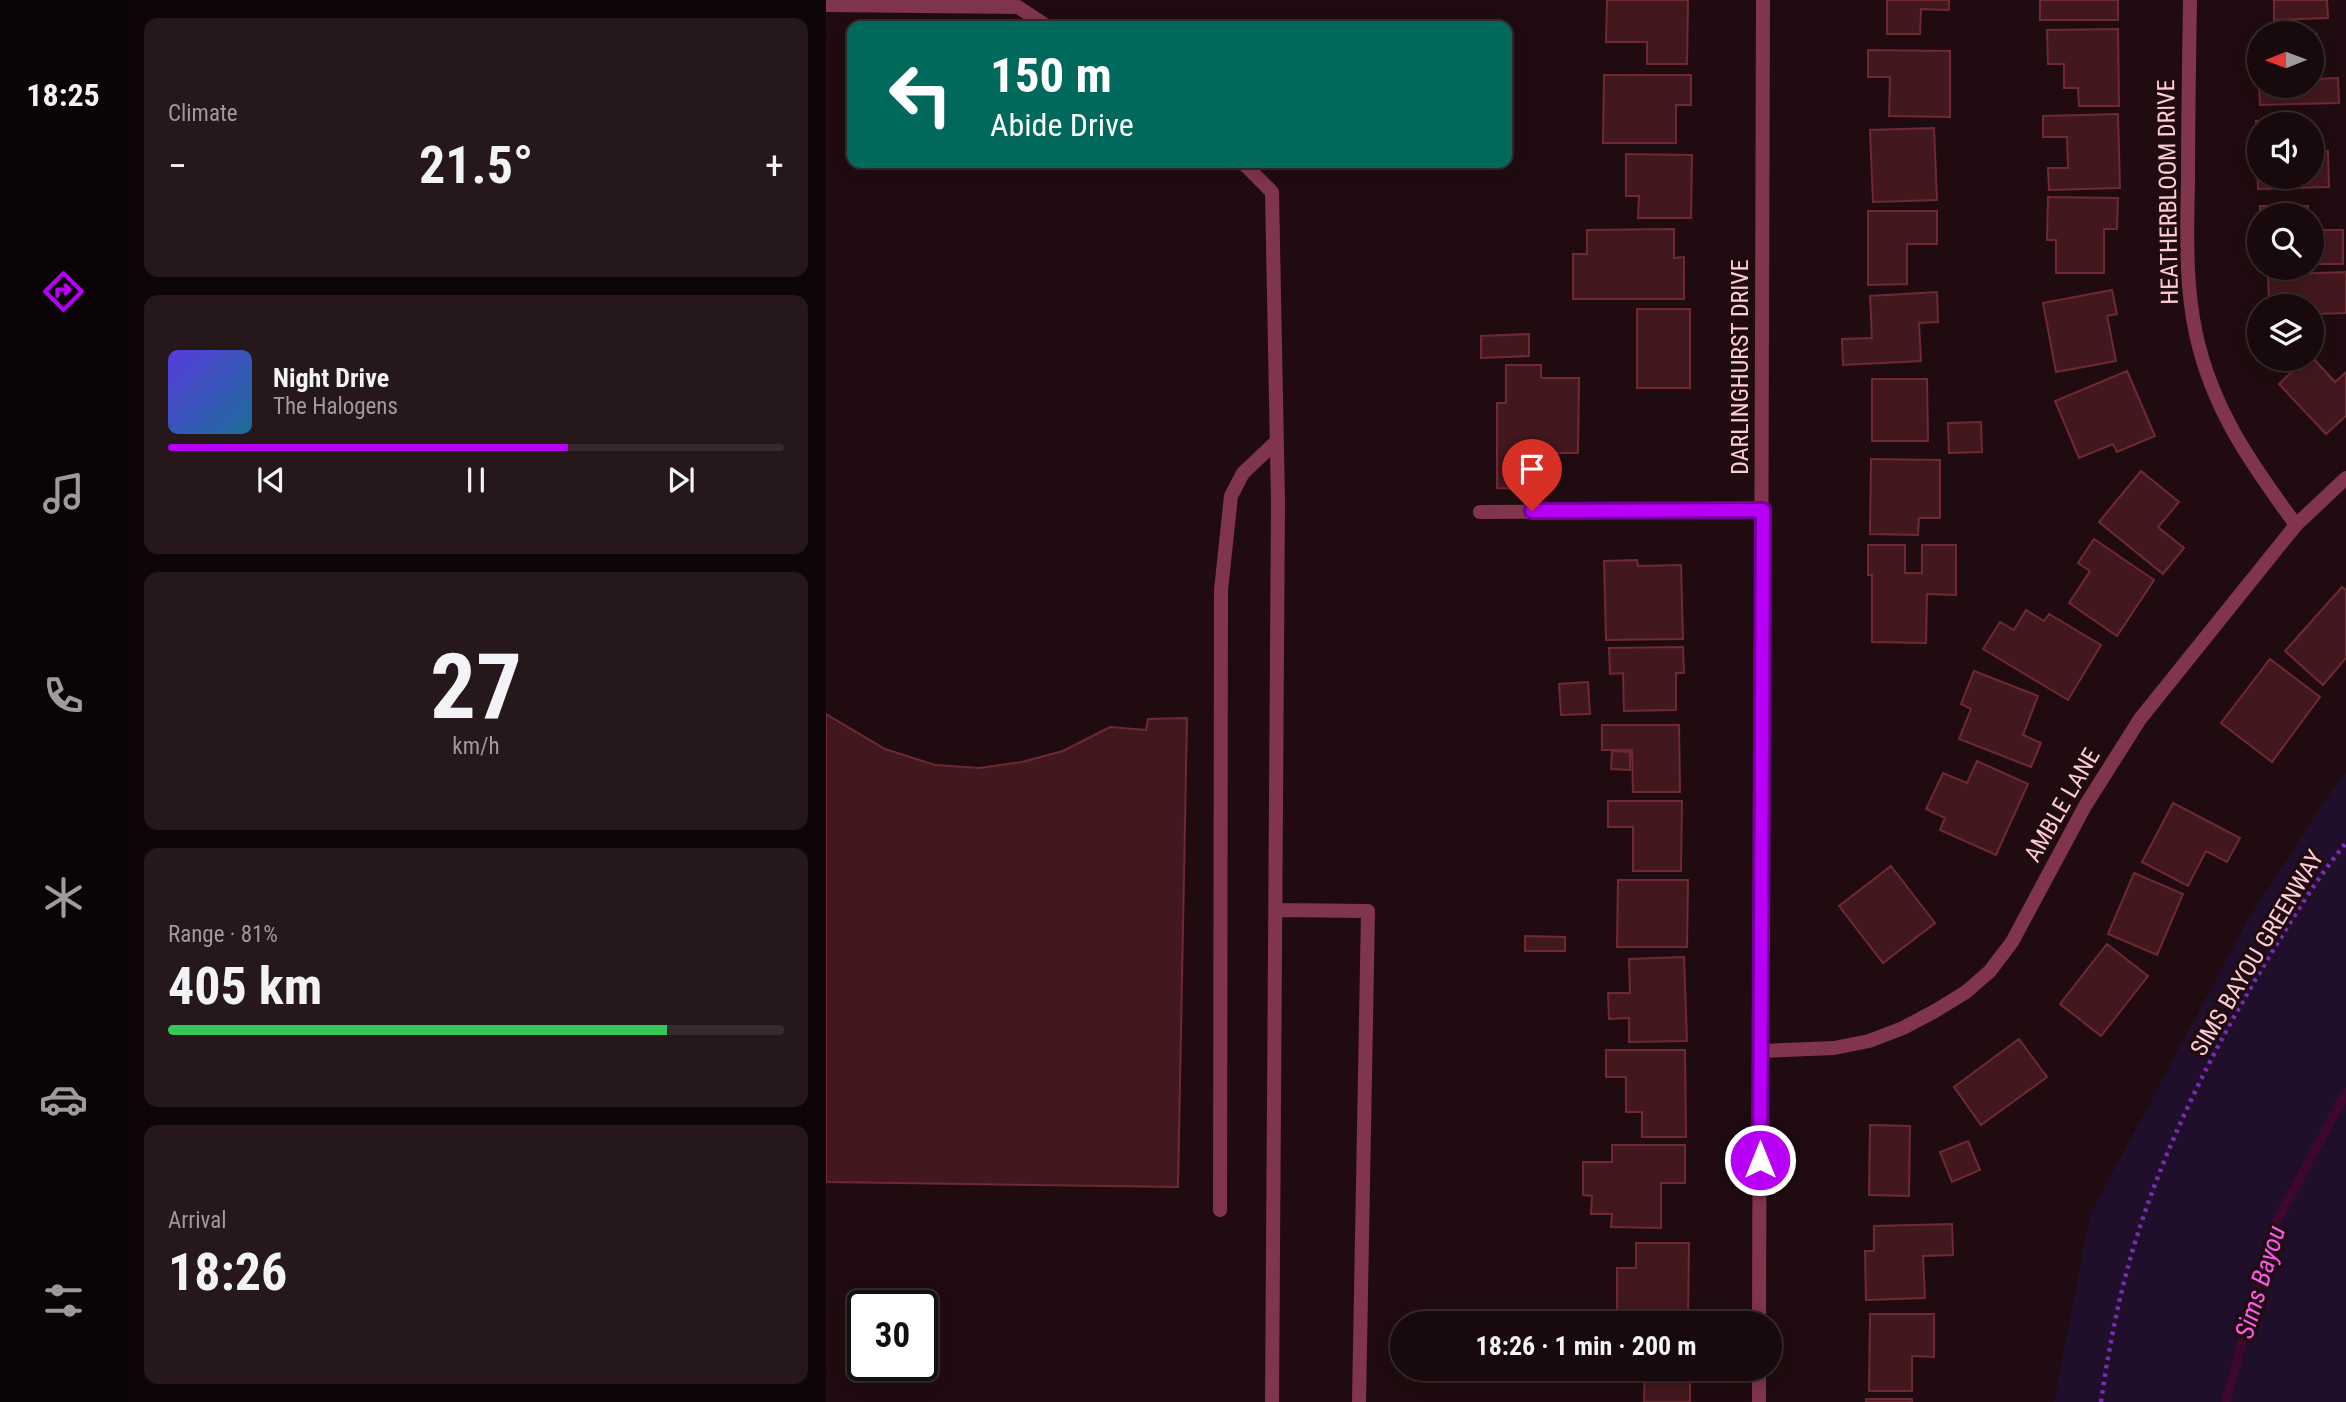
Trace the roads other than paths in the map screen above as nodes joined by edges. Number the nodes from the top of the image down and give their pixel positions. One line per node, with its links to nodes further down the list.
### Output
1 (1763, 0): 8 (street, DARLINGHURST DRIVE)
2 (2190, 0): 10 (street, HEATHERBLOOM DRIVE)
3 (826, 5): 4 (street)
4 (1039, 21)
5 (1247, 168): 6 (street)
6 (1277, 441): 11 (street); 13 (street)
7 (2346, 478): 10 (street, AMBLE LANE)
8 (1763, 510): 9 (street); 12 (street, DARLINGHURST DRIVE)
9 (1480, 512)
10 (2296, 525): 12 (street, AMBLE LANE)
11 (1276, 910): 16 (street); 17 (street)
12 (1760, 1051): 14 (street, DARLINGHURST DRIVE)
13 (1220, 1210)
14 (1759, 1311)
15 (1759, 1381): 18 (street)
16 (1272, 1402)
17 (1359, 1402)
18 (1759, 1402)

